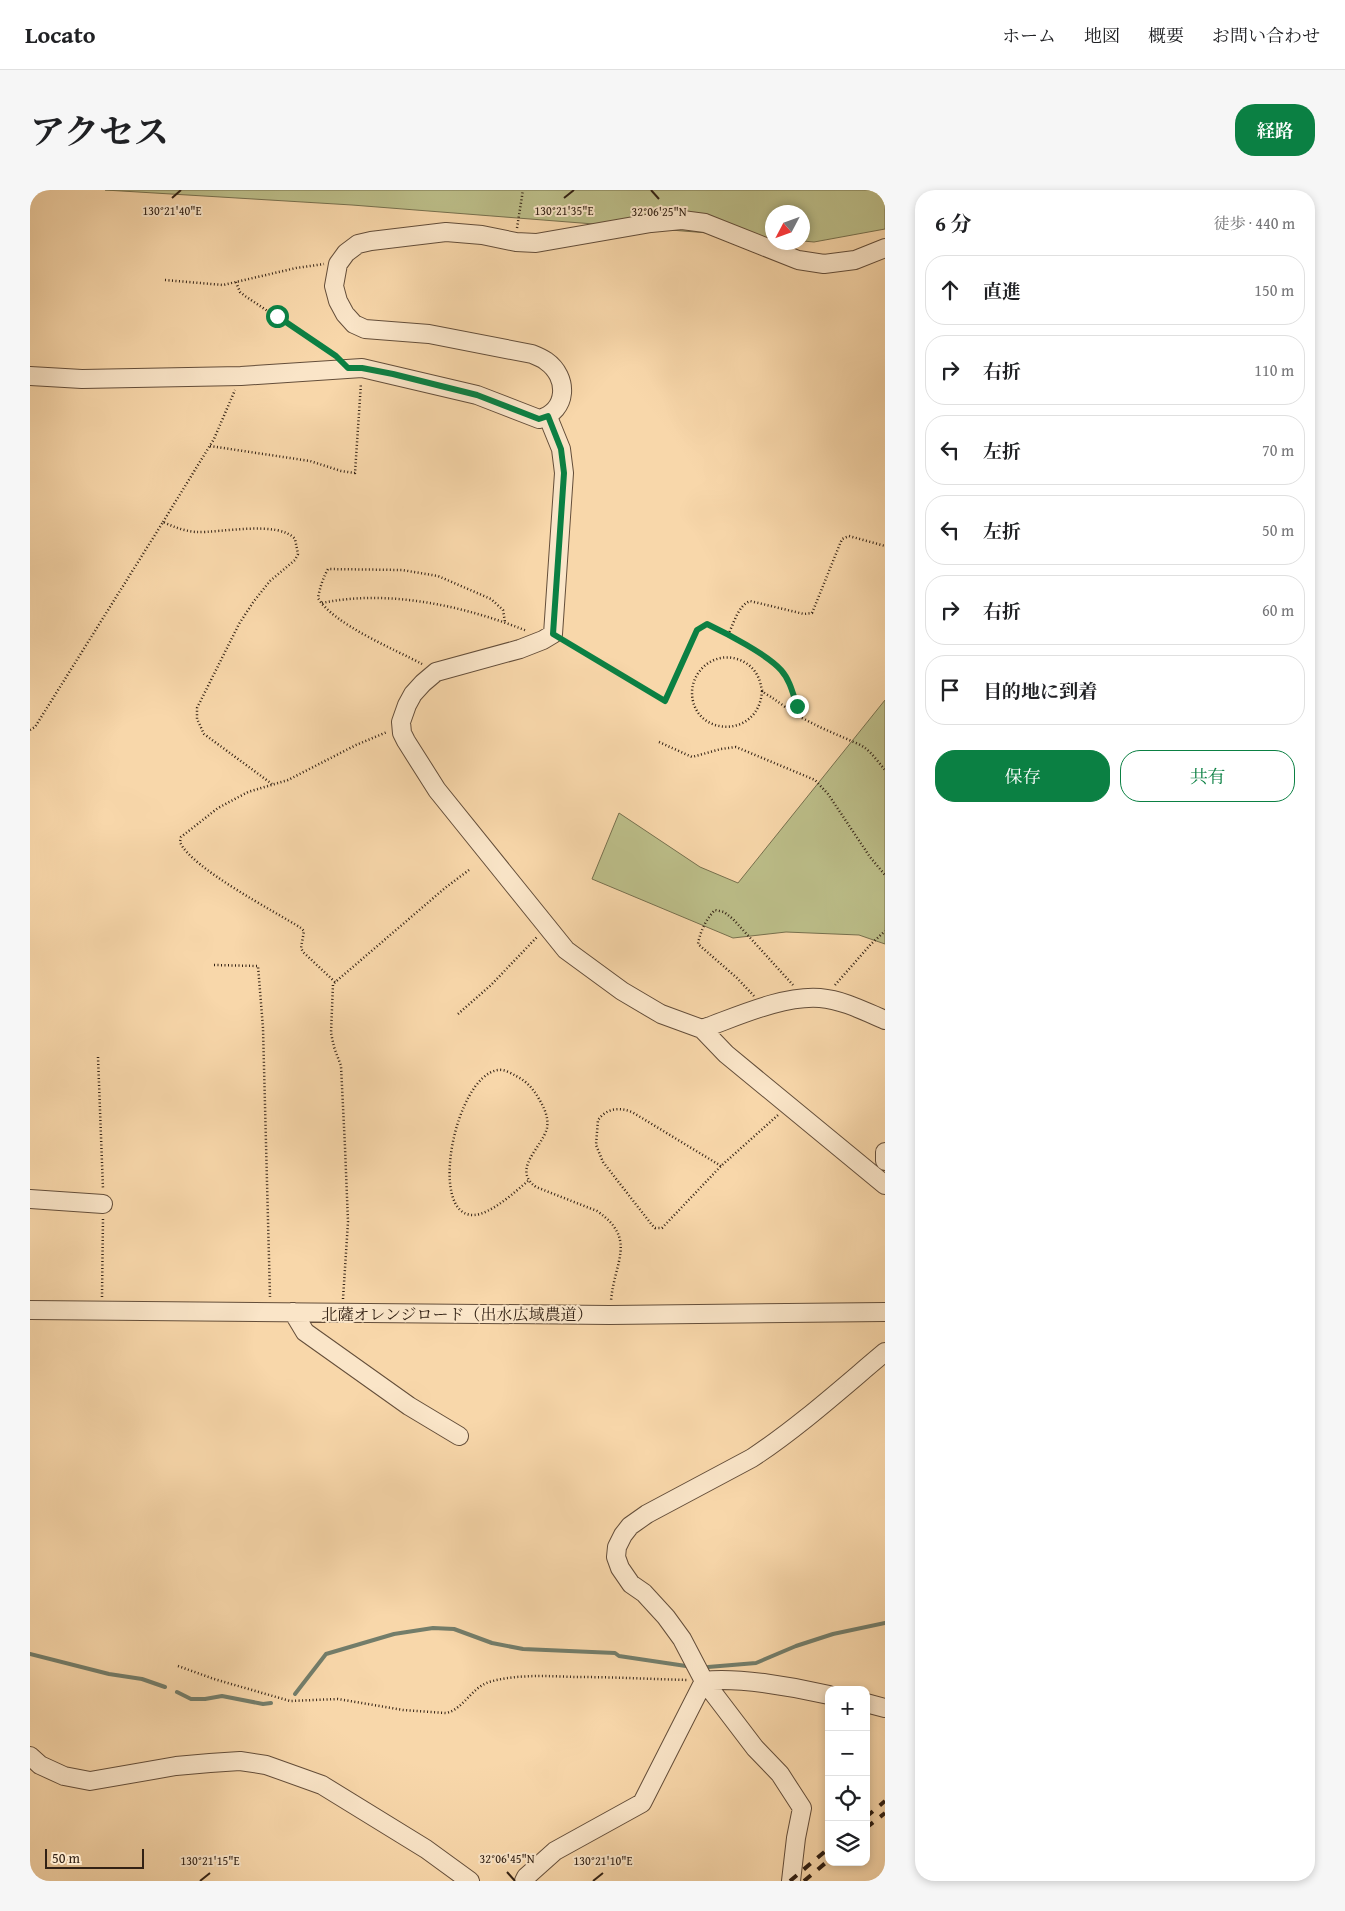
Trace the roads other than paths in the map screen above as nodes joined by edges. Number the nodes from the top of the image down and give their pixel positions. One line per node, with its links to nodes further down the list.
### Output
1 (885, 248): 3 (street)
2 (30, 376): 3 (street)
3 (548, 416): 5 (street)
4 (885, 1020): 5 (street)
5 (702, 1029): 8 (street)
6 (885, 1152): 7 (street)
7 (885, 1161)
8 (885, 1185)
9 (30, 1199): 10 (street)
10 (103, 1204)
11 (30, 1310): 12 (street, 北薩オレンジロード（出水広域農道）)
12 (292, 1312): 13 (street, 北薩オレンジロード（出水広域農道）); 15 (street)
13 (885, 1312)
14 (885, 1352): 16 (street)
15 (459, 1436)
16 (704, 1681): 17 (street); 22 (street); 23 (street)
17 (825, 1694)
18 (870, 1704): 19 (street)
19 (885, 1708)
20 (30, 1756): 21 (street)
21 (470, 1881)
22 (524, 1881)
23 (792, 1881)

